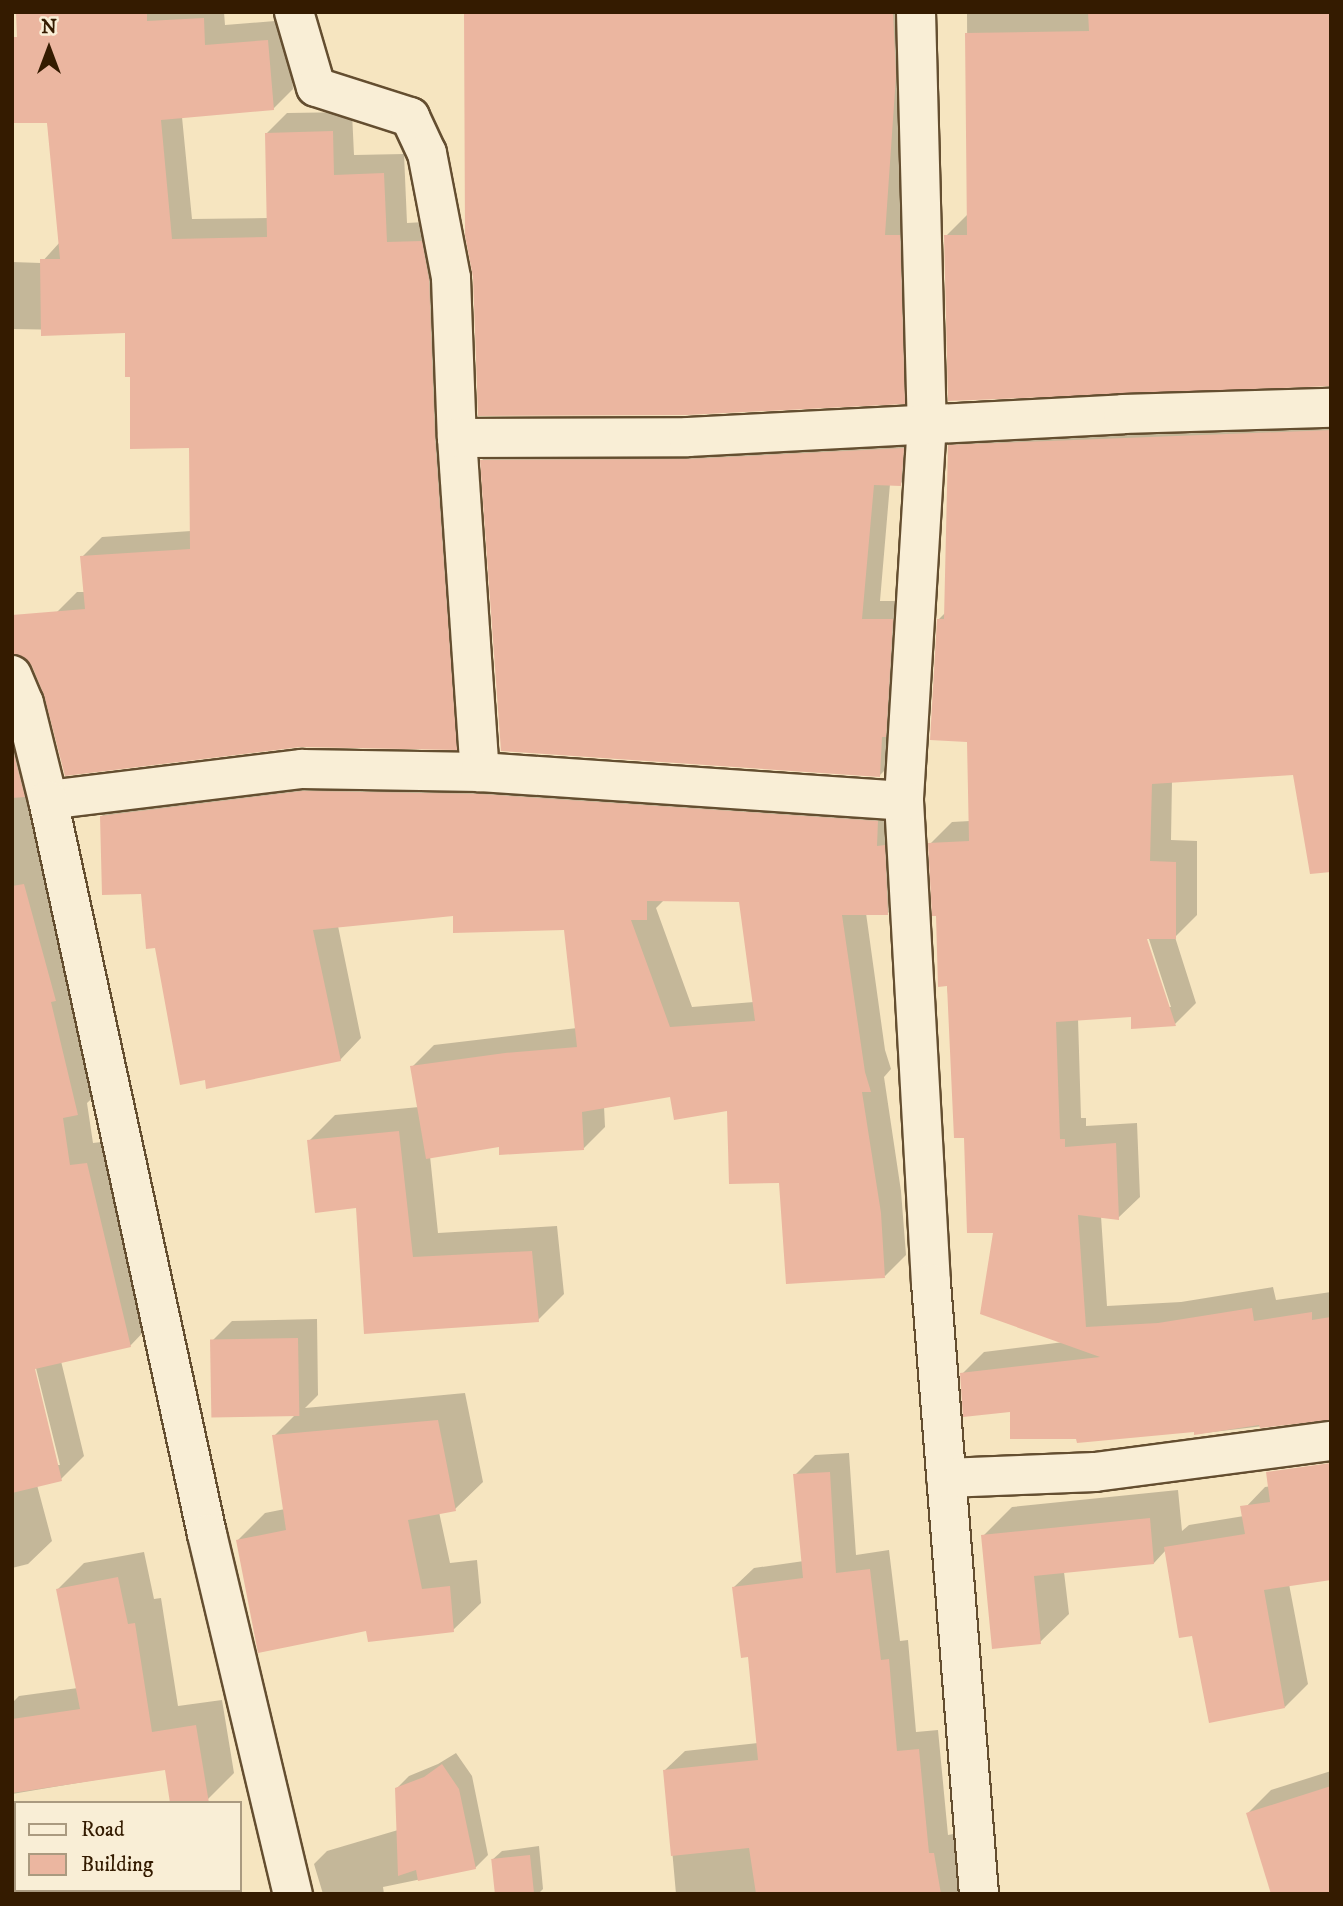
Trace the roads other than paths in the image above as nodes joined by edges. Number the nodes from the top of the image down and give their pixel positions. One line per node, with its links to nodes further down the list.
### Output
1 (295, 12): 5 (street)
2 (916, 12): 4 (street)
3 (1331, 408): 4 (street)
4 (927, 422): 5 (street); 9 (street)
5 (457, 438): 7 (street)
6 (12, 675): 8 (street)
7 (480, 772): 8 (street); 9 (street)
8 (48, 800): 12 (street)
9 (904, 801): 11 (street)
10 (1331, 1441): 11 (street)
11 (946, 1478): 13 (street)
12 (293, 1894)
13 (979, 1894)

